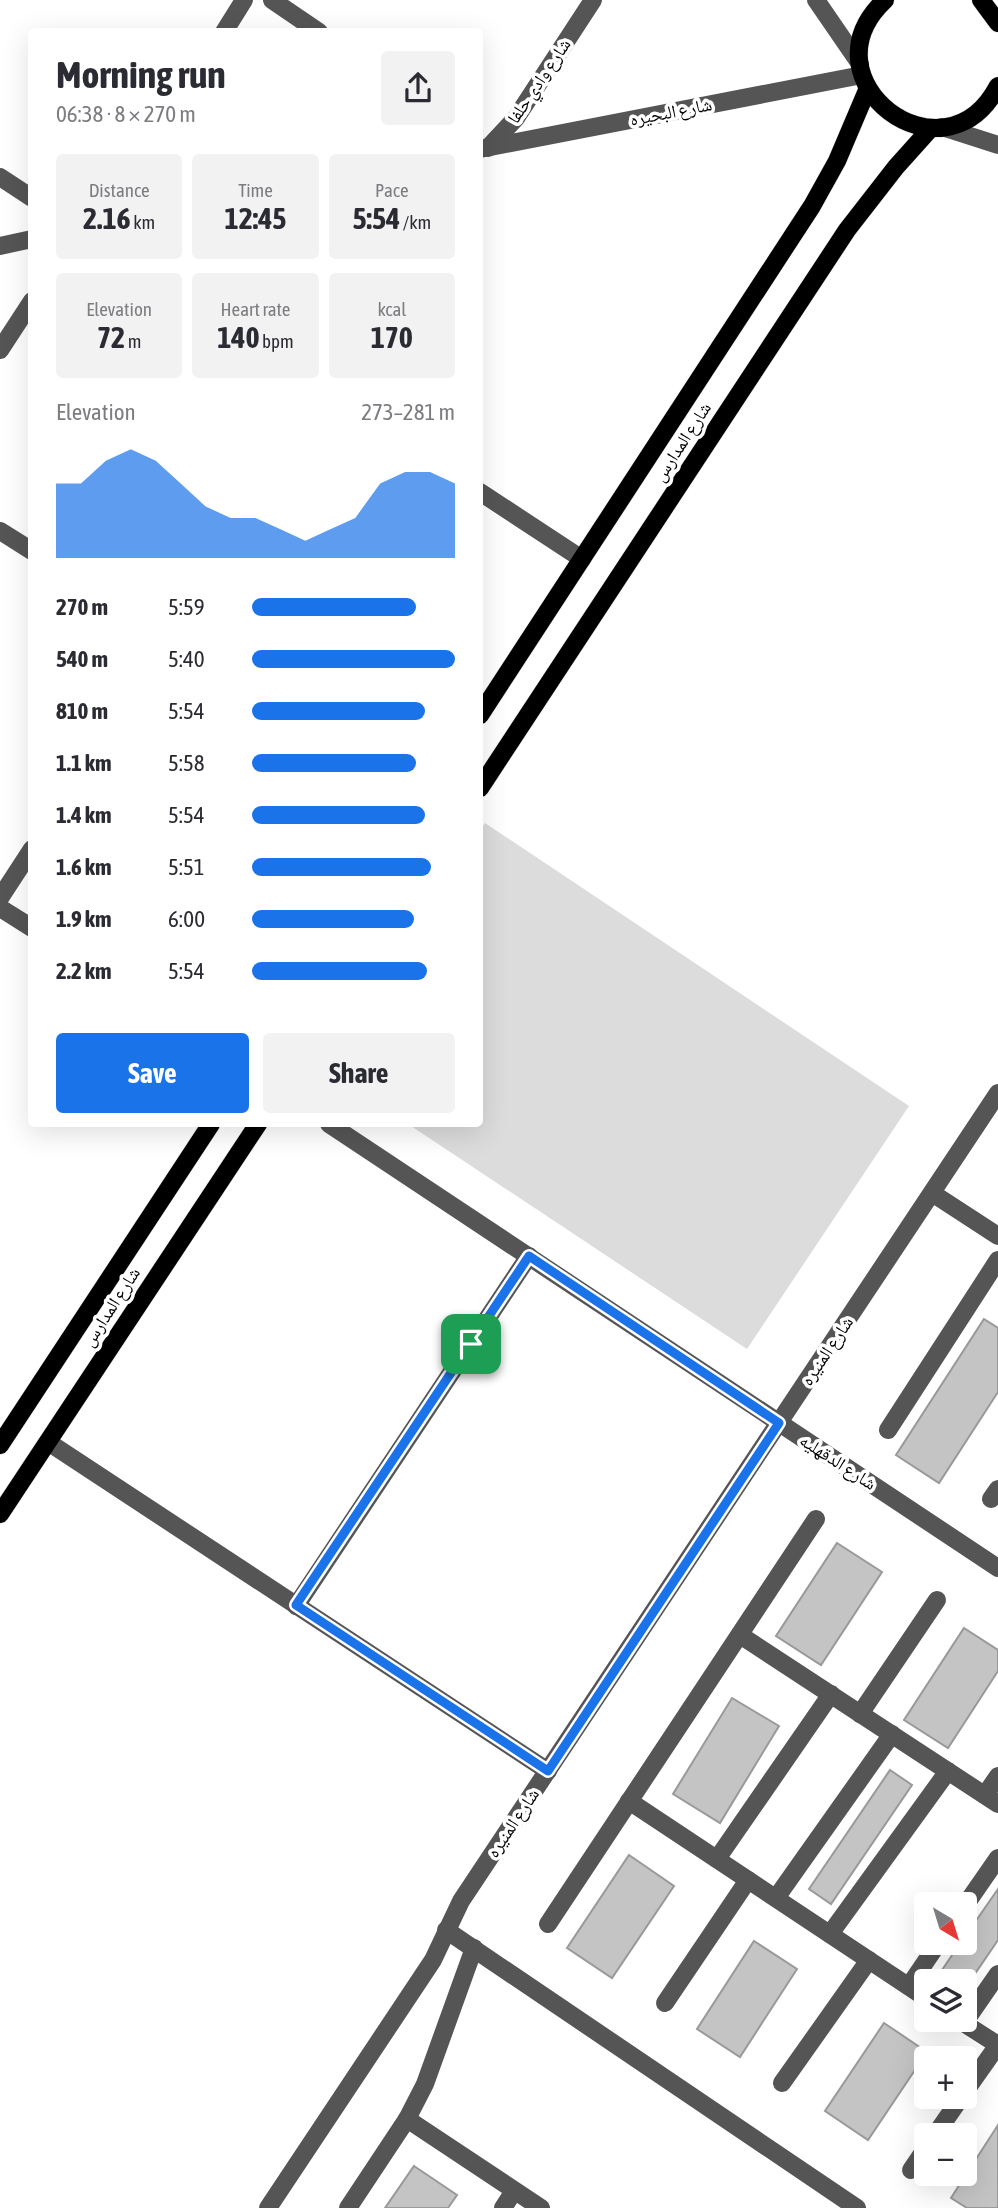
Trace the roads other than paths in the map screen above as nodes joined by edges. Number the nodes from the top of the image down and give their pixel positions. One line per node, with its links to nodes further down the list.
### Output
1 (244, 0): 8 (street)
2 (272, 0): 9 (street)
3 (593, 0): 14 (street, شارع وادي حلفا)
4 (816, 0): 10 (street)
5 (885, 0): 10 (main road, شارع المدارس)
6 (981, 0): 7 (main road)
7 (998, 23)
8 (226, 28)
9 (313, 28)
10 (863, 76): 12 (main road); 15 (street, شارع البحيره); 25 (main road, شارع المدارس)
11 (998, 86): 12 (main road)
12 (937, 127): 13 (street); 27 (main road, شارع المدارس)
13 (998, 145)
14 (483, 147)
15 (483, 148)
16 (0, 177): 17 (street)
17 (28, 195)
18 (28, 240): 19 (street)
19 (0, 246)
20 (28, 307): 21 (street)
21 (0, 350)
22 (483, 494): 25 (street)
23 (0, 531): 24 (street)
24 (28, 548)
25 (582, 558): 26 (main road, شارع المدارس)
26 (483, 710)
27 (483, 783)
28 (28, 855): 29 (street)
29 (0, 898)
30 (0, 908): 31 (street)
31 (28, 926)
32 (998, 1093): 36 (street, شارع المنيره)
33 (209, 1127): 43 (main road, شارع المدارس)
34 (256, 1127): 42 (main road, شارع المدارس)
35 (334, 1127): 38 (street, شارع الدقهليه)
36 (932, 1193): 37 (street); 40 (street, شارع المنيره)
37 (998, 1236)
38 (529, 1256): 40 (street, شارع الدقهليه); 48 (street)
39 (998, 1260): 41 (street)
40 (779, 1423): 46 (street, شارع الدقهليه); 53 (street, شارع المنيره)
41 (888, 1430)
42 (48, 1442): 44 (main road, شارع المدارس); 48 (street)
43 (0, 1445)
44 (0, 1514)
45 (816, 1519): 49 (street)
46 (998, 1568)
47 (937, 1600): 51 (street)
48 (296, 1605): 53 (street)
49 (740, 1635): 50 (street); 57 (street)
50 (831, 1694): 51 (street); 59 (street)
51 (860, 1714): 52 (street)
52 (891, 1734): 54 (street); 62 (street)
53 (548, 1771): 64 (street, شارع المنيره)
54 (948, 1771): 56 (street); 65 (street)
55 (998, 1776): 56 (street)
56 (991, 1799)
57 (629, 1801): 59 (street); 63 (street)
58 (998, 1858): 61 (street)
59 (717, 1859): 60 (street)
60 (748, 1880): 62 (street); 73 (street)
61 (974, 1892)
62 (776, 1898): 65 (street)
63 (548, 1924)
64 (446, 1930): 66 (street); 82 (street, شارع المنيره)
65 (830, 1934): 68 (street)
66 (474, 1948): 78 (street); 86 (street)
67 (930, 1955): 70 (street)
68 (869, 1960): 70 (street); 77 (street)
69 (998, 1974): 72 (street)
70 (909, 1986): 71 (street)
71 (914, 1990)
72 (977, 2001)
73 (664, 2003)
74 (977, 2031): 75 (street)
75 (998, 2045): 76 (street)
76 (977, 2075)
77 (782, 2083)
78 (407, 2119): 81 (street); 83 (street)
79 (914, 2166): 80 (street)
80 (911, 2170)
81 (514, 2190): 84 (street); 85 (street)
82 (268, 2208)
83 (348, 2208)
84 (503, 2208)
85 (541, 2208)
86 (857, 2208)

